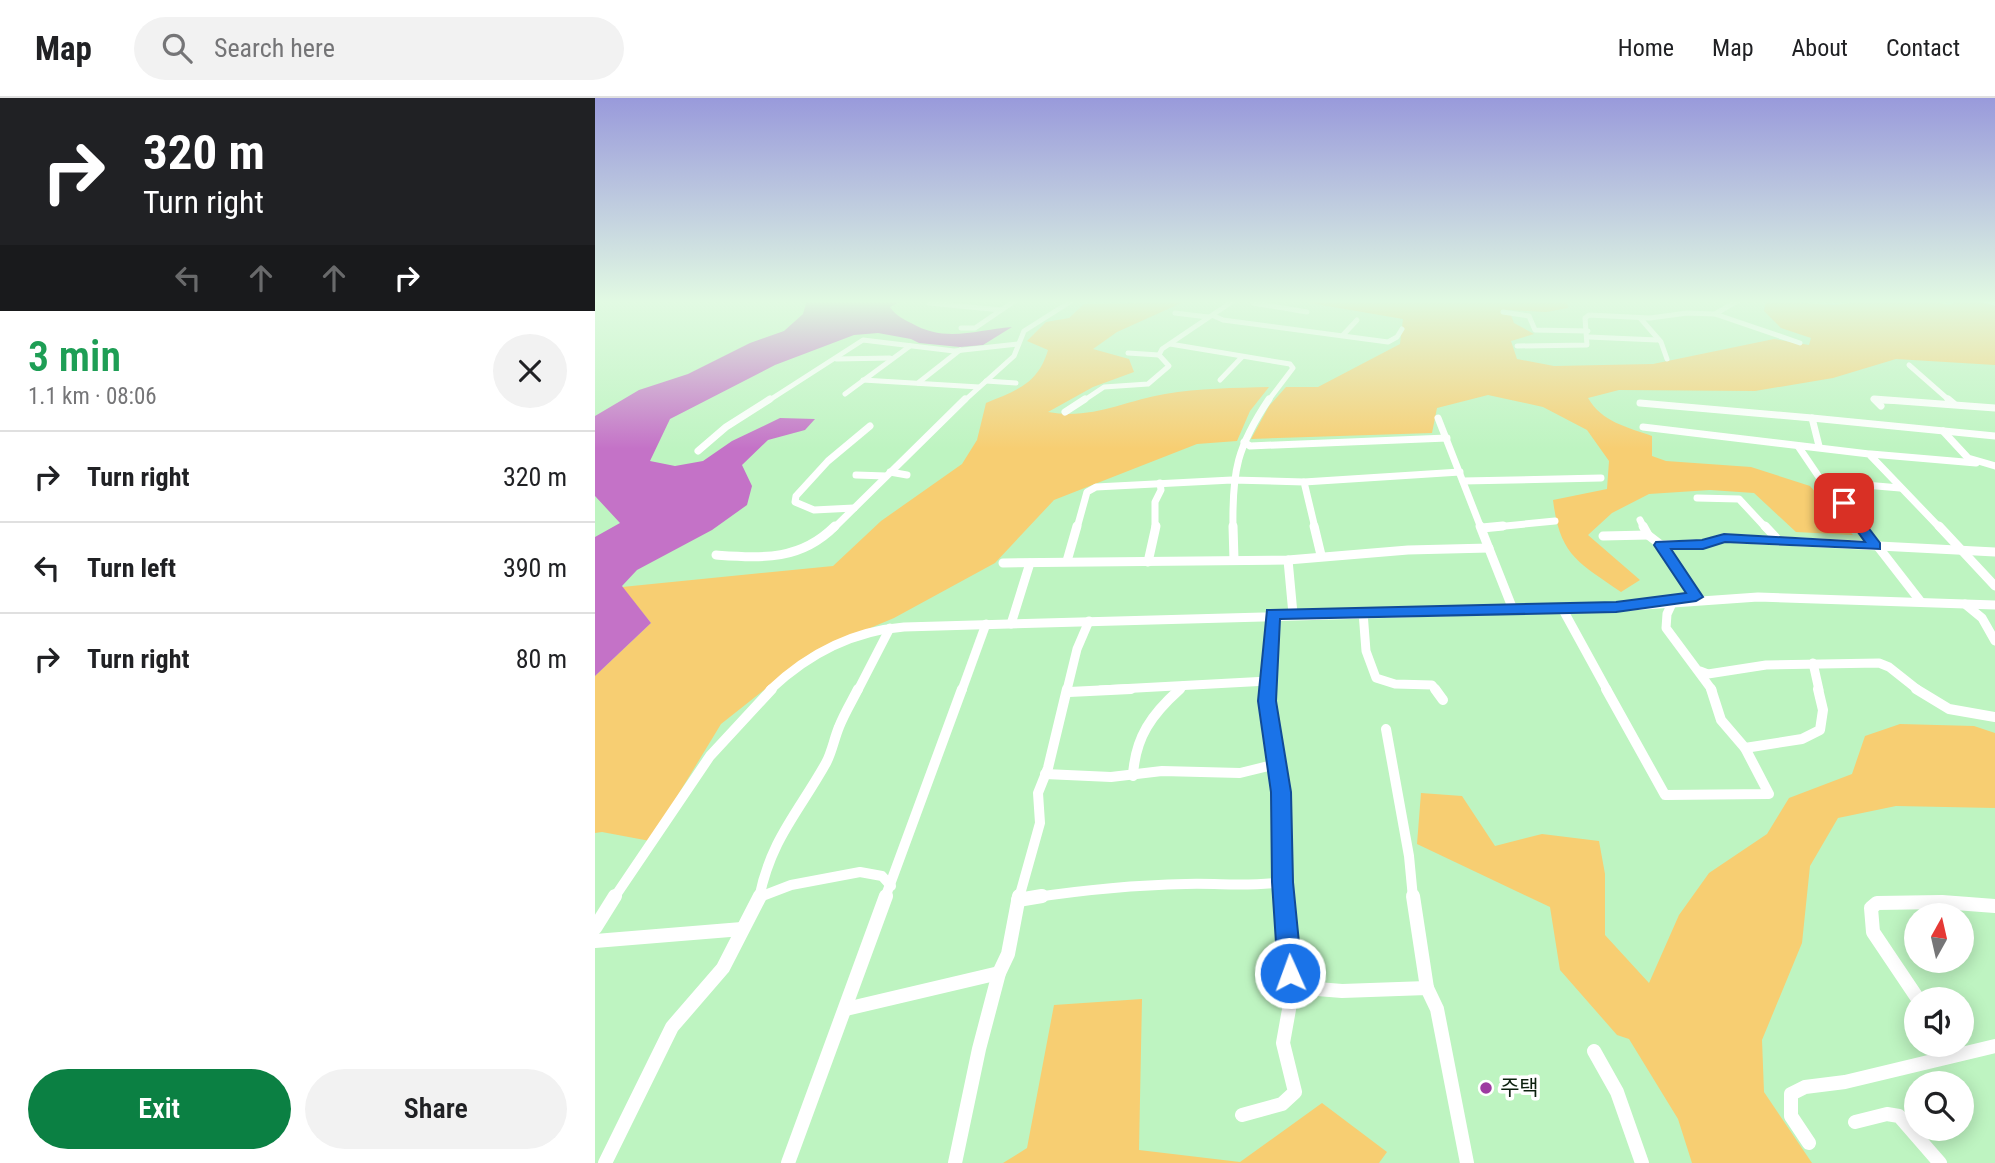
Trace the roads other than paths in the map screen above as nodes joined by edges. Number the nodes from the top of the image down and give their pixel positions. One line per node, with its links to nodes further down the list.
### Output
1 (847, 350): 14 (street)
2 (904, 350): 13 (street)
3 (950, 350): 9 (street)
4 (971, 350): 9 (street)
5 (1016, 350): 19 (street)
6 (1161, 350): 11 (street)
7 (1202, 350): 12 (street)
8 (1664, 350): 15 (street)
9 (960, 351): 20 (street)
10 (1128, 353): 11 (street)
11 (1159, 355): 28 (street)
12 (1242, 357): 18 (street); 38 (street)
13 (890, 358): 14 (street); 17 (street)
14 (832, 359): 41 (street)
15 (1667, 359)
16 (1909, 365): 25 (street)
17 (863, 380): 20 (street); 23 (street)
18 (1220, 380)
19 (986, 381): 21 (street); 22 (street)
20 (918, 383): 22 (street)
21 (1016, 383)
22 (979, 387): 47 (street)
23 (845, 394)
24 (1640, 403): 30 (street)
25 (1955, 405): 26 (street); 27 (street)
26 (1881, 406)
27 (1995, 408)
28 (1065, 412)
29 (1438, 418): 36 (street)
30 (1812, 418): 34 (street); 40 (street)
31 (870, 426): 57 (street)
32 (1643, 427): 33 (street)
33 (1665, 430): 37 (street); 39 (street)
34 (1943, 430): 35 (street); 43 (street)
35 (1995, 436)
36 (1447, 439): 38 (street); 45 (street)
37 (1669, 439)
38 (1244, 442): 50 (street)
39 (1798, 446): 40 (street); 55 (street)
40 (1819, 446): 42 (street)
41 (698, 451)
42 (1869, 454): 43 (street); 54 (street)
43 (1976, 463): 44 (street)
44 (1995, 466)
45 (1460, 472): 51 (street); 52 (street)
46 (856, 475): 47 (street)
47 (888, 475): 48 (street); 57 (street)
48 (907, 475)
49 (1601, 478): 51 (street)
50 (1232, 480): 52 (street); 53 (street); 71 (street)
51 (1463, 481): 60 (street)
52 (1304, 482): 70 (street)
53 (1160, 483): 73 (street); 75 (street)
54 (1900, 488): 55 (street); 67 (street)
55 (1852, 496): 65 (street)
56 (1696, 498): 63 (street)
57 (855, 508): 69 (street)
58 (1640, 520): 61 (street)
59 (1555, 521): 60 (street)
60 (1482, 528): 66 (street)
61 (1648, 535): 62 (street); 64 (street)
62 (1603, 536)
63 (1778, 540): 64 (street); 65 (street)
64 (1661, 545): 78 (street)
65 (1875, 546): 67 (street); 80 (street)
66 (1489, 548): 70 (street); 83 (street)
67 (1963, 549): 68 (street); 77 (street)
68 (1995, 552)
69 (716, 555)
70 (1321, 555): 72 (street)
71 (1234, 560): 72 (street); 75 (street)
72 (1288, 560): 87 (street)
73 (1066, 561): 74 (street); 75 (street)
74 (1030, 562): 76 (street); 90 (street)
75 (1149, 562)
76 (1003, 563)
77 (1995, 586)
78 (1696, 597): 79 (street); 80 (street)
79 (1674, 598): 84 (street); 94 (street)
80 (1921, 602): 81 (street)
81 (1965, 604): 82 (street); 92 (street)
82 (1995, 605)
83 (1512, 607): 84 (street); 85 (street)
84 (1562, 608): 101 (street)
85 (1363, 612): 87 (street); 98 (street)
86 (1273, 614): 87 (street); 88 (street); 95 (street)
87 (1293, 614)
88 (1089, 621): 90 (street); 97 (street)
89 (986, 624): 90 (street); 91 (street); 106 (street)
90 (1011, 624)
91 (890, 628): 107 (street); 110 (street)
92 (1995, 641)
93 (1813, 663): 94 (street); 99 (street); 101 (street)
94 (1697, 669): 101 (street)
95 (1268, 681): 96 (street); 102 (street)
96 (1183, 686): 97 (street); 104 (street)
97 (1069, 692): 103 (street)
98 (1443, 700)
99 (1995, 717)
100 (1386, 729): 116 (street)
101 (1745, 748)
102 (1277, 764): 104 (street); 105 (street)
103 (1045, 774): 104 (street); 108 (street)
104 (1133, 776)
105 (1282, 882): 108 (street); 114 (street)
106 (891, 887): 107 (street); 117 (street)
107 (761, 897): 111 (street)
108 (1019, 900): 113 (street)
109 (1995, 906): 115 (street)
110 (595, 928)
111 (742, 929): 112 (street); 125 (street)
112 (595, 941)
113 (999, 973): 117 (street); 127 (street)
114 (1293, 987): 116 (street); 122 (street)
115 (1910, 987)
116 (1427, 988): 128 (street)
117 (846, 1009): 126 (street)
118 (1995, 1046): 119 (street)
119 (1974, 1048)
120 (1594, 1051): 129 (street)
121 (1931, 1057): 124 (street)
122 (1242, 1115)
123 (1855, 1122): 130 (street)
124 (1809, 1143)
125 (605, 1163)
126 (788, 1163)
127 (955, 1163)
128 (1467, 1163)
129 (1642, 1163)
130 (1940, 1163)

